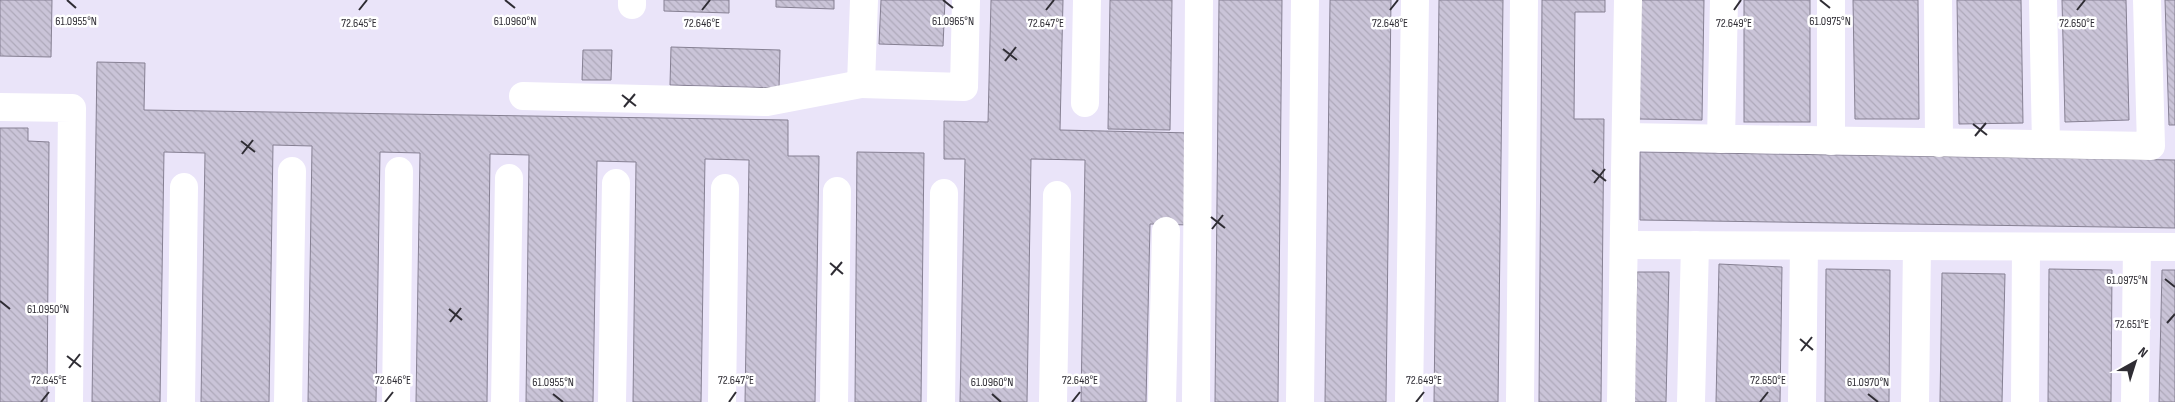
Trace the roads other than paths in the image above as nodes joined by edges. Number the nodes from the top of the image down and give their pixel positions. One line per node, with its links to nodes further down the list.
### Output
1 (864, 0): 14 (lane)
2 (966, 0): 14 (lane)
3 (1087, 0): 16 (lane)
4 (1199, 0): 51 (lane)
5 (1305, 0): 52 (lane)
6 (1415, 0): 53 (lane)
7 (1524, 0): 54 (lane)
8 (1628, 0): 18 (lane)
9 (1724, 0): 19 (lane)
10 (1831, 0): 20 (lane)
11 (1938, 0): 21 (lane)
12 (2043, 0): 22 (lane)
13 (2147, 0): 22 (lane)
14 (862, 84): 15 (lane)
15 (523, 96)
16 (1085, 103)
17 (0, 107): 40 (lane)
18 (1626, 137): 19 (lane); 33 (lane)
19 (1721, 139): 20 (lane)
20 (1831, 141): 21 (lane)
21 (1939, 143): 22 (lane)
22 (2046, 144)
23 (292, 170): 42 (lane)
24 (399, 171): 43 (lane)
25 (509, 178): 44 (lane)
26 (616, 183): 45 (lane)
27 (184, 187): 41 (lane)
28 (725, 188): 46 (lane)
29 (837, 191): 47 (lane)
30 (944, 193): 48 (lane)
31 (1057, 195): 49 (lane)
32 (1166, 231): 50 (lane)
33 (1624, 245): 34 (lane); 55 (lane)
34 (1695, 245): 35 (lane); 56 (lane)
35 (1804, 246): 36 (lane); 57 (lane)
36 (1917, 246): 37 (lane); 58 (lane)
37 (2026, 247): 38 (lane); 59 (lane)
38 (2137, 247): 39 (lane); 60 (lane)
39 (2175, 247)
40 (69, 402)
41 (181, 402)
42 (288, 402)
43 (396, 402)
44 (505, 402)
45 (612, 402)
46 (722, 402)
47 (834, 402)
48 (941, 402)
49 (1053, 402)
50 (1162, 402)
51 (1196, 402)
52 (1300, 402)
53 (1409, 402)
54 (1520, 402)
55 (1621, 402)
56 (1692, 402)
57 (1802, 402)
58 (1915, 402)
59 (2025, 402)
60 (2134, 402)

